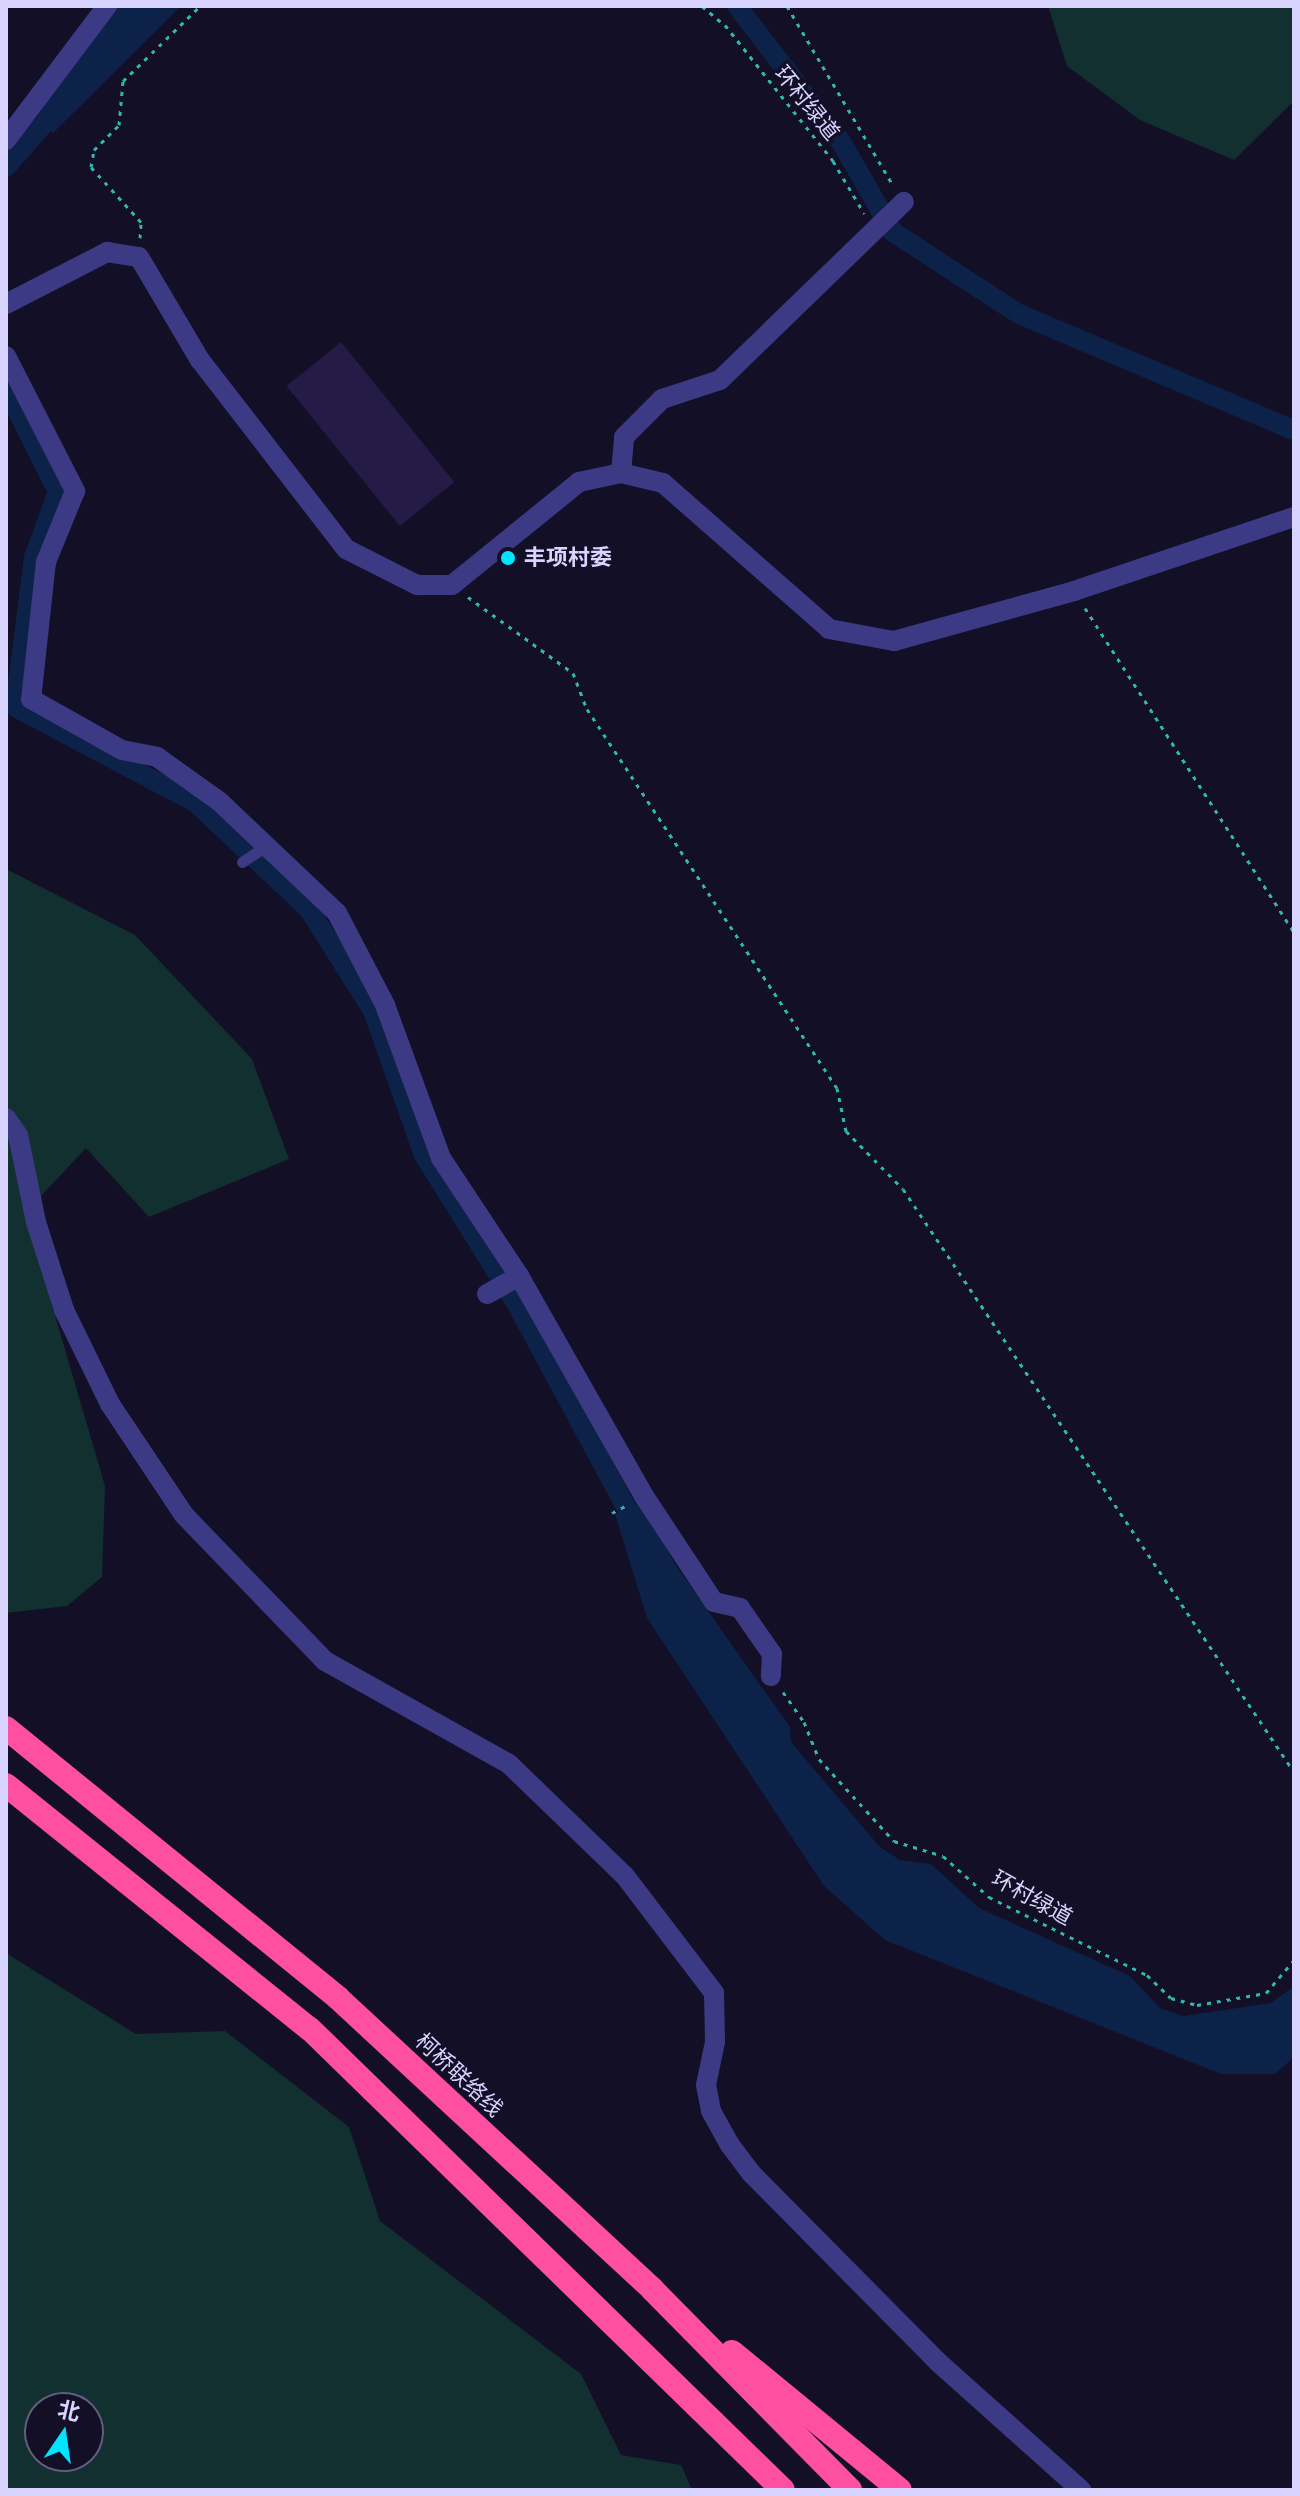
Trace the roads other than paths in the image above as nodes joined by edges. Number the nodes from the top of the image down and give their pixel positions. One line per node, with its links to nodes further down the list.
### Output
1 (107, 6): 2 (street)
2 (6, 140)
3 (904, 202): 6 (street)
4 (6, 304): 6 (street)
5 (6, 356): 8 (street)
6 (621, 473): 7 (street)
7 (1294, 517)
8 (268, 845): 9 (lane); 11 (street)
9 (242, 862)
10 (6, 1118): 20 (street)
11 (771, 1676)
12 (6, 1728): 14 (highway, 柯桥联络线)
13 (6, 1785): 15 (highway)
14 (652, 2289): 18 (highway, 柯桥联络线); 19 (highway)
15 (731, 2437): 16 (highway); 17 (highway)
16 (773, 2490)
17 (783, 2490)
18 (850, 2490)
19 (900, 2490)
20 (1081, 2490)

